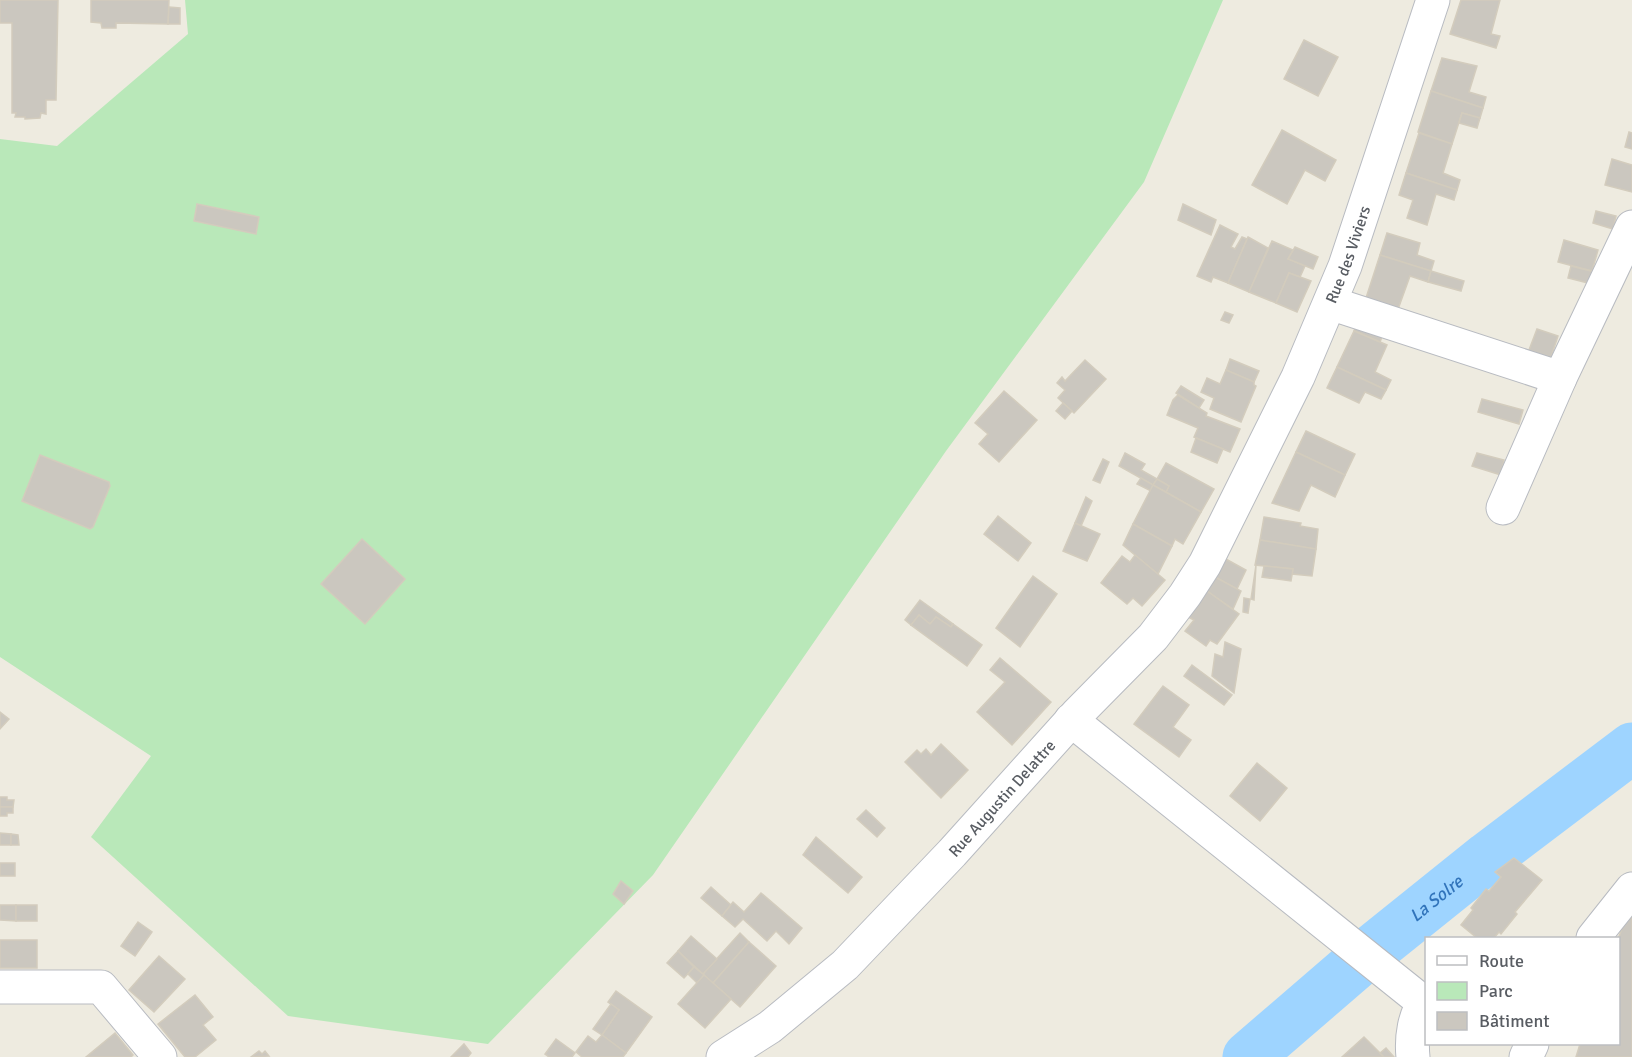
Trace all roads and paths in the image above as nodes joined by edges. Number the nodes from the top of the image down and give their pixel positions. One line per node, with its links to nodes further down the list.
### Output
1 (1433, 0): 3 (street, Rue des Viviers)
2 (1632, 227): 4 (street)
3 (1330, 303): 4 (street); 5 (street, Rue des Viviers)
4 (1560, 378): 6 (street)
5 (1237, 498): 7 (street, Rue Augustin Delattre)
6 (1503, 508)
7 (1071, 720): 11 (street); 13 (street, Rue Augustin Delattre)
8 (1632, 889): 9 (street)
9 (1595, 937)
10 (0, 987): 12 (street)
11 (1425, 1002): 14 (street)
12 (160, 1057)
13 (723, 1057)
14 (1413, 1057)

